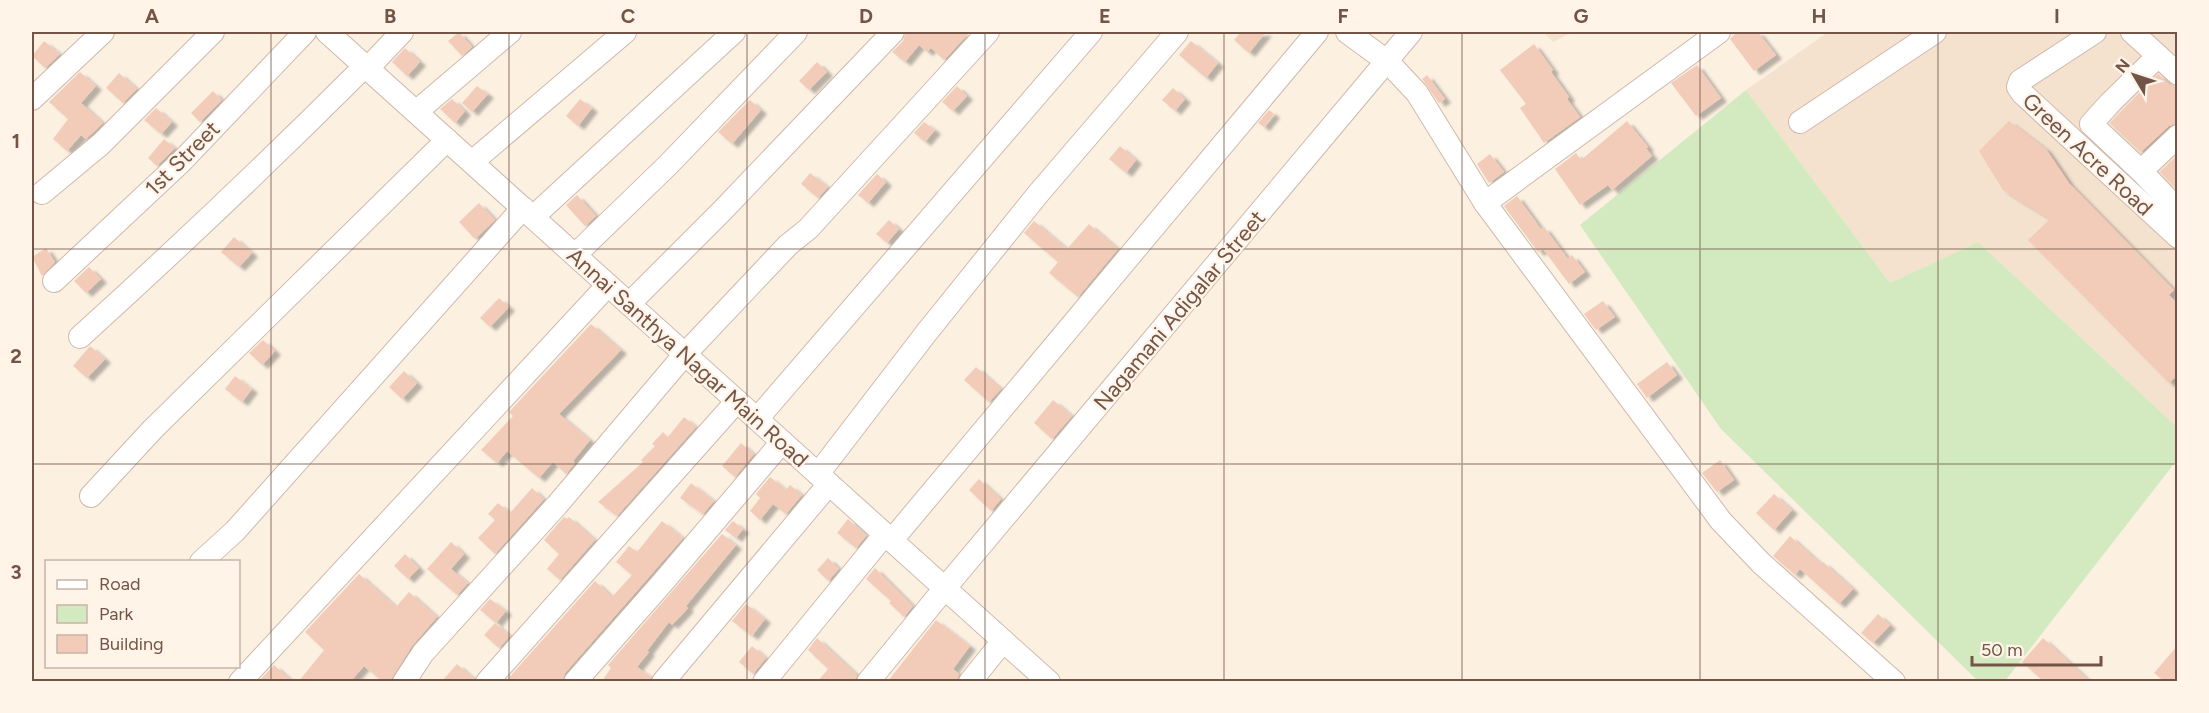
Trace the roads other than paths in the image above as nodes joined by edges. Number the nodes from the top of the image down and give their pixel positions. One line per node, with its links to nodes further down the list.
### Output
1 (103, 32): 25 (street)
2 (213, 32): 32 (street)
3 (305, 32): 38 (street, 1st Street)
4 (327, 32): 23 (street, Annai Santhya Nagar Main Road)
5 (402, 32): 23 (street)
6 (510, 32): 26 (street)
7 (625, 32): 30 (street)
8 (734, 32): 35 (street)
9 (796, 32): 37 (street)
10 (893, 32): 40 (street)
11 (988, 32): 42 (street)
12 (1091, 32): 44 (street)
13 (1177, 32): 46 (street)
14 (1317, 32): 48 (street)
15 (1347, 32): 22 (street)
16 (1412, 32): 22 (street, Nagamani Adigalar Street)
17 (1719, 32): 33 (street)
18 (1935, 32): 27 (street)
19 (2095, 32): 36 (street, Green Acre Road)
20 (2132, 32): 21 (street)
21 (2158, 56): 24 (street); 31 (street)
22 (1388, 62): 33 (street); 50 (street, Nagamani Adigalar Street)
23 (366, 67): 26 (street, Annai Santhya Nagar Main Road); 41 (street)
24 (2178, 74)
25 (32, 99)
26 (416, 112): 29 (street, Annai Santhya Nagar Main Road)
27 (1800, 122)
28 (2178, 136): 31 (street)
29 (447, 140): 30 (street, Annai Santhya Nagar Main Road); 47 (street)
30 (472, 162): 35 (street, Annai Santhya Nagar Main Road)
31 (2141, 171): 34 (street)
32 (42, 193)
33 (1485, 203): 61 (street)
34 (2178, 210)
35 (528, 213): 37 (street, Annai Santhya Nagar Main Road); 49 (street)
36 (2178, 237)
37 (575, 255): 39 (street, Annai Santhya Nagar Main Road)
38 (54, 281)
39 (608, 285): 40 (street, Annai Santhya Nagar Main Road); 52 (street)
40 (629, 304): 42 (street, Annai Santhya Nagar Main Road)
41 (80, 337)
42 (685, 354): 43 (street, Annai Santhya Nagar Main Road); 53 (street)
43 (737, 401): 44 (street, Annai Santhya Nagar Main Road); 54 (street)
44 (757, 419): 45 (street, Annai Santhya Nagar Main Road)
45 (783, 442): 46 (street, Annai Santhya Nagar Main Road); 55 (street)
46 (824, 479): 48 (street, Annai Santhya Nagar Main Road); 56 (street)
47 (91, 496)
48 (888, 537): 50 (street, Annai Santhya Nagar Main Road); 57 (street)
49 (202, 560)
50 (945, 588): 51 (street, Annai Santhya Nagar Main Road); 58 (street, Nagamani Adigalar Street)
51 (1003, 640): 59 (street); 60 (street, Annai Santhya Nagar Main Road)
52 (240, 681)
53 (404, 681)
54 (487, 681)
55 (575, 681)
56 (663, 681)
57 (764, 681)
58 (868, 681)
59 (970, 681)
60 (1049, 681)
61 (1894, 681)

